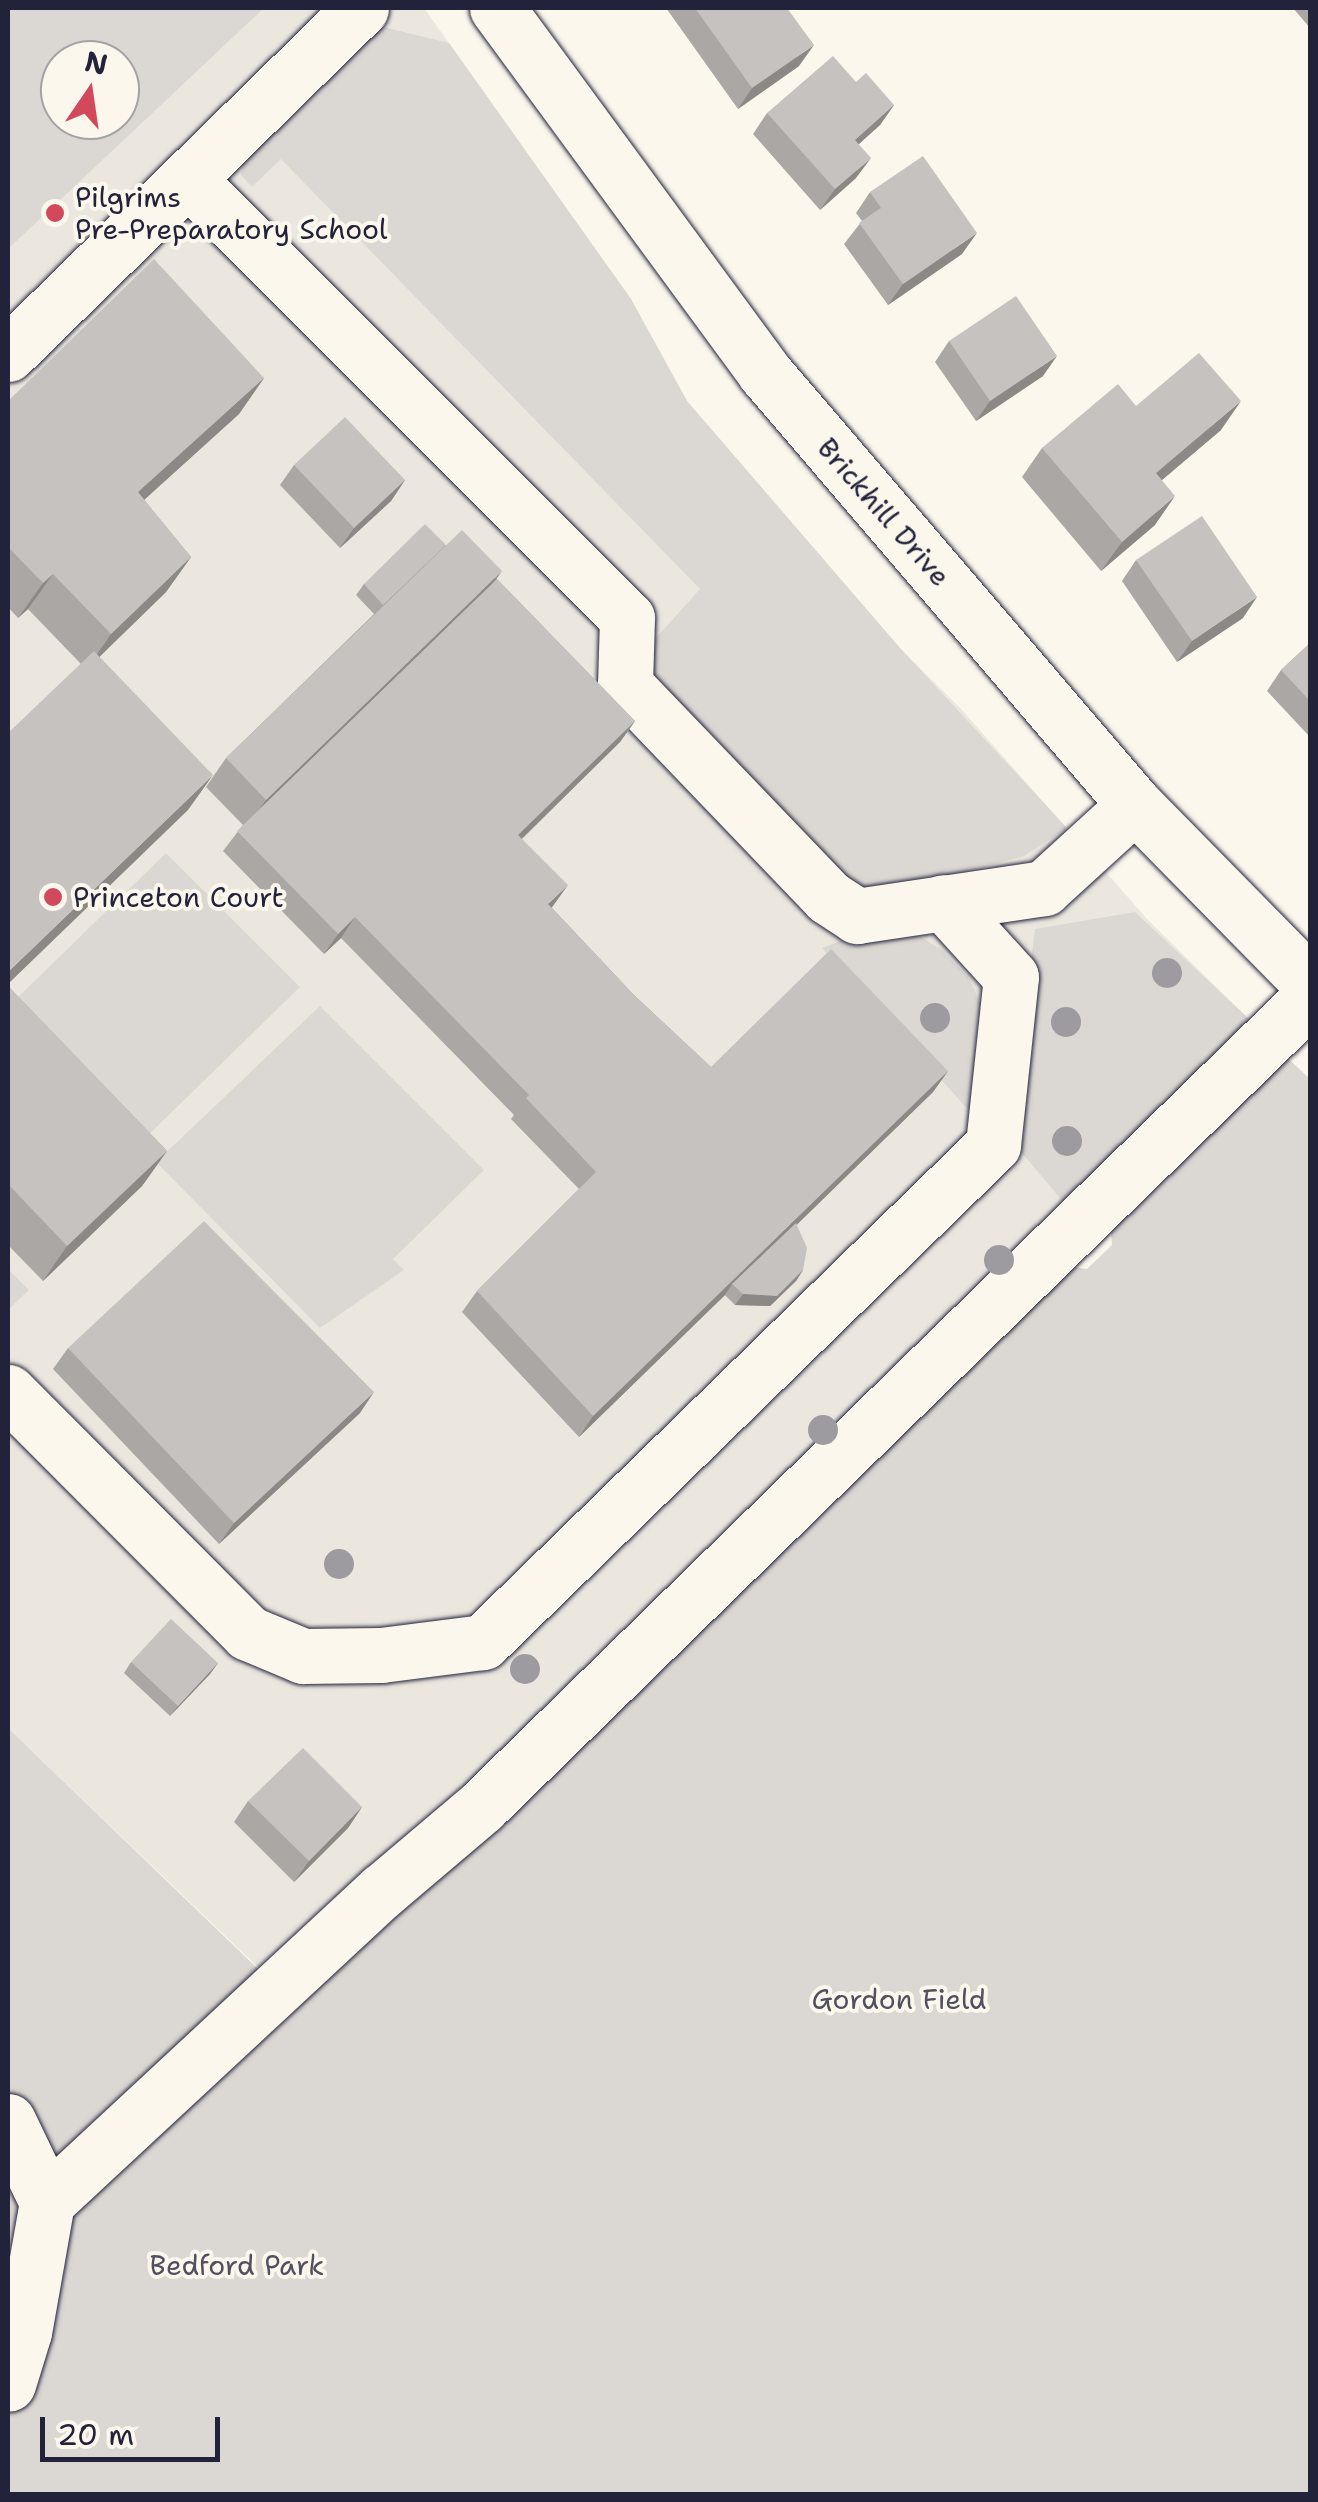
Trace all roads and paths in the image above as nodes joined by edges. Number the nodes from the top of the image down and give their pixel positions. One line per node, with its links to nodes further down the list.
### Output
1 (362, 8): 3 (street)
2 (497, 8): 5 (street, Brickhill Drive)
3 (187, 178): 4 (street); 6 (street)
4 (8, 354)
5 (1135, 806): 6 (street); 7 (street, Brickhill Drive)
6 (943, 902): 9 (street)
7 (1299, 951)
8 (1310, 998): 11 (street)
9 (8, 1392)
10 (8, 2121): 11 (street)
11 (47, 2202): 12 (street)
12 (8, 2384)

